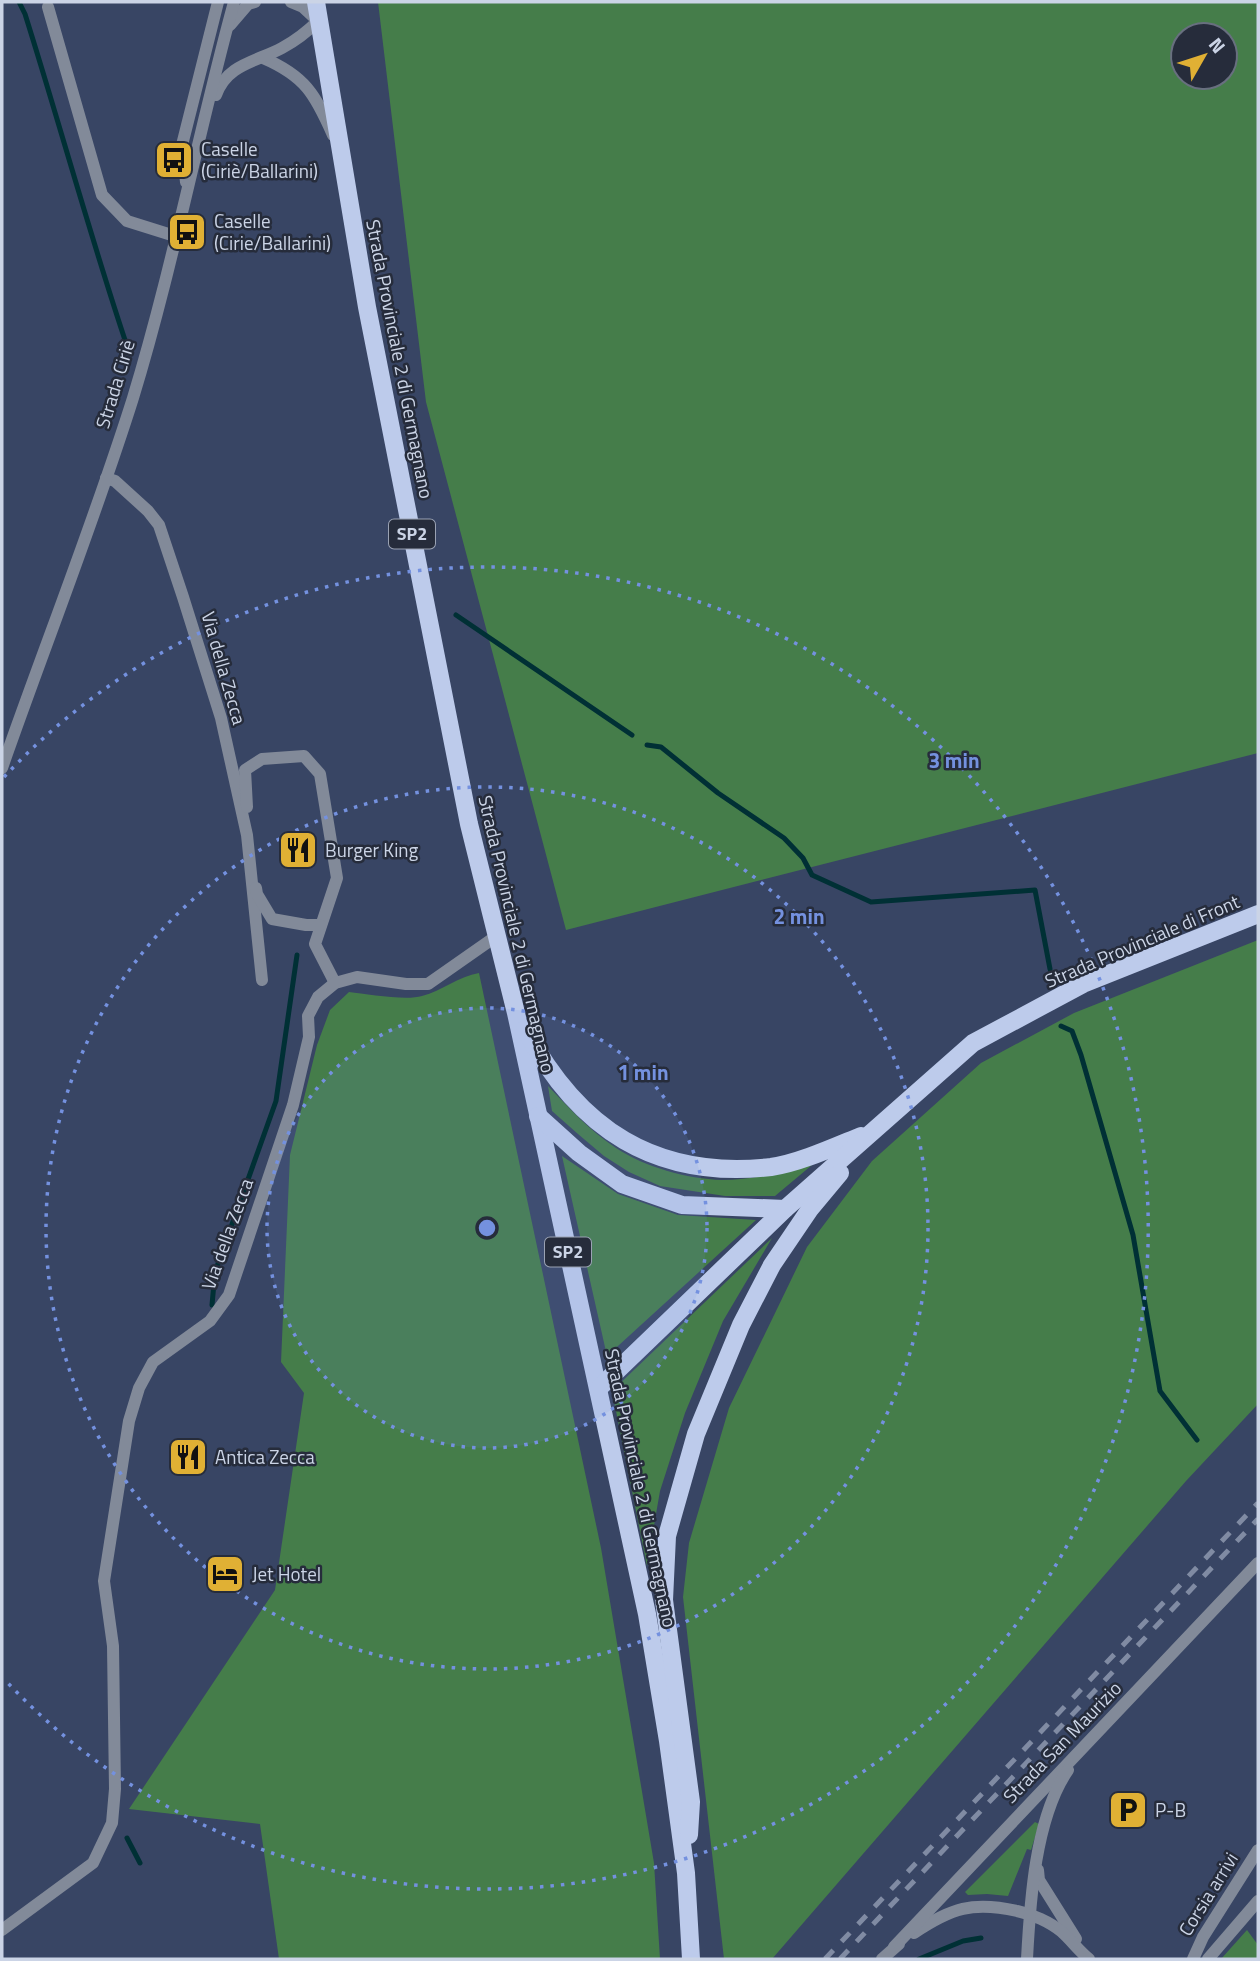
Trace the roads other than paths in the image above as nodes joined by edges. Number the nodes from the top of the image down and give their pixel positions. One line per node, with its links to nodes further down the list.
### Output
1 (218, 2): 12 (street)
2 (234, 2): 8 (street, Strada Ciriè)
3 (255, 2): 8 (street)
4 (291, 2): 7 (street)
5 (316, 2): 7 (main road, Strada Provinciale 2 di Germagnano / SP2)
6 (48, 7): 13 (street)
7 (318, 22): 9 (street); 11 (main road, Strada Provinciale 2 di Germagnano / SP2)
8 (226, 31): 10 (street, Strada Ciriè)
9 (263, 58): 10 (street); 11 (street)
10 (199, 141): 12 (street, Strada Ciriè)
11 (341, 155): 18 (main road, Strada Provinciale 2 di Germagnano / SP2)
12 (187, 191): 13 (street, Strada Ciriè)
13 (178, 236): 14 (street, Strada Ciriè)
14 (106, 478): 15 (street, Strada Ciriè); 19 (street, Via della Zecca)
15 (2, 766)
16 (1258, 914): 23 (main road, Strada Provinciale di Front)
17 (320, 925): 17 (street); 20 (street)
18 (498, 935): 20 (street); 21 (main road, Strada Provinciale 2 di Germagnano / SP2)
19 (262, 980)
20 (335, 983): 33 (street, Via della Zecca)
21 (516, 1013): 22 (main road, Strada Provinciale 2 di Germagnano / SP2); 23 (main road)
22 (538, 1116): 24 (main road); 25 (main road, Strada Provinciale 2 di Germagnano / SP2)
23 (874, 1131): 24 (main road); 30 (main road)
24 (785, 1209): 25 (main road)
25 (599, 1388): 30 (main road, Strada Provinciale 2 di Germagnano / SP2)
26 (1258, 1563): 27 (street, Strada San Maurizio)
27 (1088, 1741): 29 (street); 34 (street, Strada San Maurizio)
28 (1258, 1850): 39 (street, Corsia arrivi)
29 (1037, 1855): 32 (street); 38 (street)
30 (686, 1874): 35 (main road, SP2)
31 (1258, 1901): 40 (street)
32 (1029, 1913): 34 (street); 37 (street); 38 (street)
33 (2, 1930)
34 (894, 1947): 36 (street)
35 (691, 1959)
36 (882, 1959)
37 (1027, 1959)
38 (1088, 1959)
39 (1193, 1959)
40 (1208, 1959)

